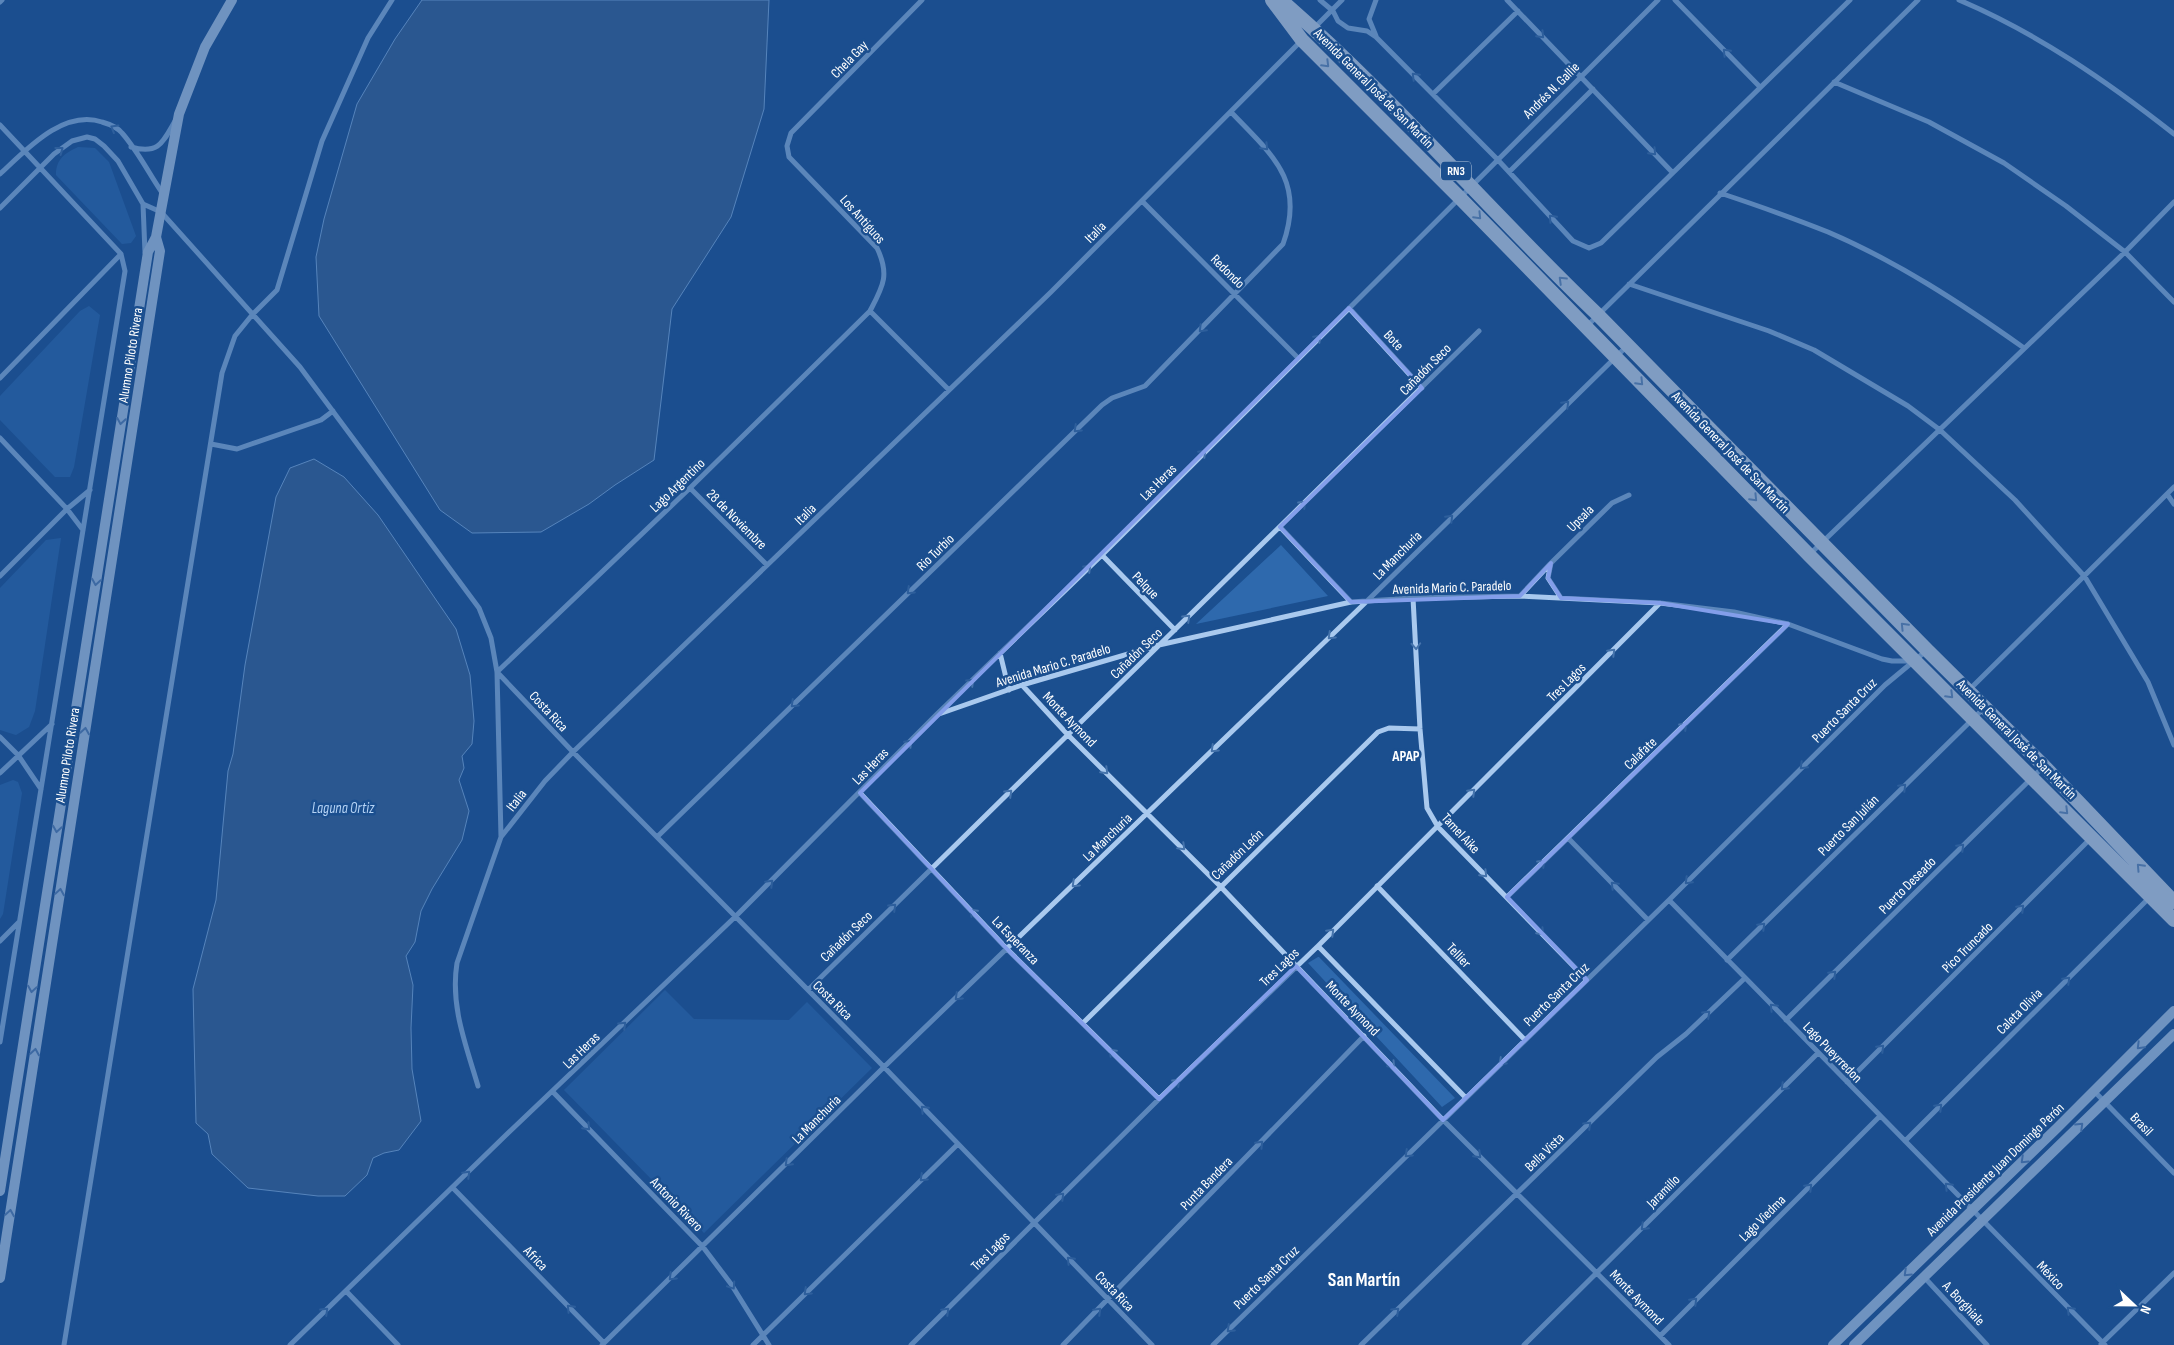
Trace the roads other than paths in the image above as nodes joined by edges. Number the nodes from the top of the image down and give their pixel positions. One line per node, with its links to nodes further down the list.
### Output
1 (232, 0): 26 (main road, Alumno Piloto Rivera)
2 (392, 0): 56 (street)
3 (922, 0): 28 (street, Chela Gay)
4 (1272, 0): 19 (highway, Avenida General José de San Martín)
5 (1281, 0): 17 (highway, Avenida General José de San Martín / RN3)
6 (1320, 0): 15 (street)
7 (1342, 0): 15 (street, Italia)
8 (1376, 0): 18 (street)
9 (1507, 0): 16 (street)
10 (1658, 0): 20 (street, Andrés N. Gallie)
11 (1675, 0): 22 (street, one-way to 11)
12 (1850, 0): 22 (street)
13 (1918, 0): 21 (street)
14 (1959, 0): 29 (street)
15 (1333, 11): 17 (street, Italia); 18 (street)
16 (1518, 11): 20 (street, one-way to 20); 24 (street)
17 (1314, 28): 19 (street, Italia); 37 (highway, Avenida General José de San Martín / RN3)
18 (1376, 37): 24 (street, one-way to 18)
19 (1302, 40): 25 (street, Italia); 40 (highway, Avenida General José de San Martín, one-way to 40)
20 (1581, 76): 23 (street); 32 (street, Andrés N. Gallie)
21 (1834, 82): 38 (street); 47 (street)
22 (1760, 87): 35 (street)
23 (1593, 89): 34 (street); 35 (street, one-way to 35)
24 (1433, 94): 32 (street)
25 (1231, 112): 41 (street, Italia); 51 (street, Rio Turbio, one-way to 51)
26 (179, 114): 30 (street); 39 (main road, Alumno Piloto Rivera)
27 (0, 125): 31 (street)
28 (792, 133): 54 (street, Los Antiguos)
29 (2174, 134)
30 (131, 147): 31 (street, one-way to 31); 39 (street)
31 (26, 150): 33 (street); 36 (street)
32 (1498, 159): 34 (street); 37 (street, Andrés N. Gallie)
33 (41, 167): 43 (street, one-way to 43); 44 (street); 48 (street)
34 (1509, 172): 35 (street, one-way to 34)
35 (1672, 172)
36 (0, 174)
37 (1470, 186): 40 (street, Andrés N. Gallie); 55 (highway, Avenida General José de San Martín / RN3, one-way to 37)
38 (1720, 193): 50 (street); 60 (street)
39 (164, 194): 45 (main road, Alumno Piloto Rivera)
40 (1459, 197): 53 (street, Las Heras); 57 (highway, Avenida General José de San Martín, one-way to 57)
41 (1142, 201): 51 (street, Redondo); 65 (street, Italia)
42 (2174, 202): 47 (street)
43 (143, 204): 45 (street); 49 (street)
44 (0, 208)
45 (161, 212): 46 (main road, Alumno Piloto Rivera); 56 (street)
46 (156, 236): 49 (main road, Alumno Piloto Rivera); 175 (main road, Alumno Piloto Rivera, one-way to 46)
47 (2125, 252): 52 (street); 60 (street)
48 (121, 254): 63 (street); 72 (street)
49 (145, 273): 166 (main road, Alumno Piloto Rivera, one-way to 166)
50 (1629, 284): 55 (street); 67 (street)
51 (1236, 294): 62 (street, Redondo); 122 (street, Rio Turbio, one-way to 122)
52 (2174, 302)
53 (1348, 308): 62 (street, Las Heras, one-way to 53); 64 (street, Bote)
54 (870, 311): 65 (street); 71 (street, Lago Argentino)
55 (1598, 314): 57 (street); 59 (highway, Avenida General José de San Martín)
56 (252, 315): 66 (street); 69 (street)
57 (1586, 326): 61 (highway, Avenida General José de San Martín)
58 (1478, 331): 64 (street, Cañadón Seco)
59 (1627, 345): 61 (street, La Manchuria); 79 (highway, Avenida General José de San Martín)
60 (2024, 348): 67 (street)
61 (1614, 356): 81 (highway, Avenida General José de San Martín, one-way to 81); 90 (street, La Manchuria, one-way to 61)
62 (1298, 358): 80 (street, Las Heras, one-way to 62)
63 (0, 378)
64 (1422, 388): 77 (street, Cañadón Seco, one-way to 64)
65 (949, 390): 83 (street, Italia)
66 (333, 411): 69 (street); 98 (street)
67 (1940, 430): 79 (street); 85 (street)
68 (0, 438): 76 (street)
69 (211, 444): 182 (street)
70 (2174, 487): 73 (street)
71 (690, 488): 83 (street, 28 de Noviembre); 98 (street, Lago Argentino)
72 (90, 490): 76 (street); 78 (street)
73 (2167, 494): 75 (street); 85 (street)
74 (1628, 495): 82 (street, Upsala)
75 (2174, 504)
76 (67, 509): 78 (street); 84 (street)
77 (1280, 527): 89 (street); 93 (street, Cañadón Seco, one-way to 77)
78 (83, 530): 106 (street)
79 (1822, 542): 81 (street); 95 (highway, Avenida General José de San Martín, one-way to 79)
80 (1102, 555): 93 (street, Pelque); 96 (street, Las Heras, one-way to 80)
81 (1810, 555): 97 (highway, Avenida General José de San Martín)
82 (1551, 563): 86 (street, Upsala); 88 (street)
83 (767, 566): 111 (street, Italia)
84 (0, 576)
85 (2085, 576): 102 (street); 110 (street)
86 (1520, 596): 87 (street, Avenida Mario C. Paradelo); 88 (street, Avenida Mario C. Paradelo)
87 (1413, 598): 90 (street, Avenida Mario C. Paradelo); 107 (street, Tamel Aike, one-way to 107)
88 (1561, 598): 91 (street, Avenida Mario C. Paradelo)
89 (1351, 602): 90 (street, Avenida Mario C. Paradelo); 94 (street, Avenida Mario C. Paradelo)
90 (1366, 602): 118 (street, La Manchuria, one-way to 118)
91 (1660, 603): 92 (street, Avenida Mario C. Paradelo); 119 (street, Tres Lagos, one-way to 91)
92 (1788, 624): 97 (street, Avenida Mario C. Paradelo); 123 (street, Calafate, one-way to 92)
93 (1175, 630): 94 (street, Cañadón Seco)
94 (1159, 645): 100 (street, Avenida Mario C. Paradelo); 108 (street, Cañadón Seco)
95 (1927, 650): 97 (street, Puerto Santa Cruz); 99 (highway, Avenida General José de San Martín)
96 (1000, 653): 101 (street); 104 (street, Las Heras, one-way to 96)
97 (1915, 661): 99 (street, Avenida Mario C. Paradelo); 105 (highway, Avenida General José de San Martín, one-way to 105); 130 (street, Puerto Santa Cruz, one-way to 130)
98 (497, 672): 111 (street, Costa Rica); 121 (street)
99 (1949, 672): 102 (highway, Avenida General José de San Martín)
100 (1022, 685): 101 (street, Avenida Mario C. Paradelo); 108 (street, Monte Aymond)
101 (1009, 690): 104 (street, Avenida Mario C. Paradelo)
102 (1969, 691): 103 (highway, Avenida General José de San Martín)
103 (1985, 707): 105 (street, Puerto San Julián); 113 (highway, Avenida General José de San Martín)
104 (936, 715): 117 (street, Las Heras, one-way to 104)
105 (1973, 718): 115 (highway, Avenida General José de San Martín); 139 (street, Puerto San Julián, one-way to 105)
106 (52, 724): 112 (street); 116 (street)
107 (1420, 729): 119 (street, Tamel Aike); 126 (street, Cañadón León)
108 (1068, 735): 118 (street, Monte Aymond, one-way to 118); 125 (street, Cañadón Seco, one-way to 108)
109 (0, 737): 112 (street)
110 (2174, 745)
111 (573, 752): 121 (street, Italia); 122 (street, Costa Rica)
112 (18, 755): 114 (street); 116 (street)
113 (2044, 766): 115 (street, Puerto Deseado); 120 (highway, Avenida General José de San Martín)
114 (0, 773)
115 (2032, 778): 124 (highway, Avenida General José de San Martín, one-way to 124); 145 (street, Puerto Deseado, one-way to 115)
116 (41, 789): 135 (street)
117 (860, 793): 125 (street, La Esperanza); 132 (street, Las Heras, one-way to 117)
118 (1147, 813): 126 (street, Monte Aymond, one-way to 126); 138 (street, La Manchuria, one-way to 138)
119 (1438, 826): 127 (street, Tres Lagos); 128 (street, Tamel Aike, one-way to 128)
120 (2104, 829): 124 (street, Pico Truncado); 131 (highway, Avenida General José de San Martín, one-way to 120)
121 (501, 837): 154 (street, Italia)
122 (657, 837): 132 (street, Costa Rica)
123 (1568, 838): 128 (street, Calafate, one-way to 123); 133 (street, one-way to 123)
124 (2092, 838): 129 (highway, Avenida General José de San Martín); 153 (street, Pico Truncado, one-way to 124)
125 (932, 868): 138 (street, La Esperanza, one-way to 125); 143 (street, Cañadón Seco, one-way to 125)
126 (1220, 886): 140 (street, Monte Aymond); 146 (street, Cañadón León)
127 (1377, 886): 137 (street, Tres Lagos, one-way to 127); 149 (street, Tellier)
128 (1507, 897): 142 (street, Tamel Aike, one-way to 142)
129 (2150, 897): 134 (highway, Avenida General José de San Martín); 162 (street, Caleta Olivia, one-way to 129)
130 (1669, 900): 133 (street, Puerto Santa Cruz); 139 (street, Lago Pueyrredon)
131 (2174, 902)
132 (735, 917): 143 (street, Costa Rica); 156 (street, Las Heras, one-way to 132)
133 (1648, 920): 142 (street, Puerto Santa Cruz)
134 (2174, 920)
135 (20, 921): 136 (street); 150 (street)
136 (0, 941)
137 (1318, 946): 140 (street, Tres Lagos); 157 (street)
138 (1008, 950): 146 (street, La Esperanza); 152 (street, La Manchuria, one-way to 152)
139 (1727, 960): 141 (street, Lago Pueyrredon)
140 (1296, 966): 148 (street, Monte Aymond); 158 (street, Tres Lagos, one-way to 140)
141 (1745, 978): 145 (street, Lago Pueyrredon, one-way to 141); 167 (street, Bella Vista, one-way to 141)
142 (1587, 980): 149 (street, Puerto Santa Cruz)
143 (808, 990): 152 (street, Costa Rica)
144 (2174, 1011): 155 (main road, Avenida Presidente Juan Domingo Perón, one-way to 155)
145 (1786, 1020): 151 (street, Lago Pueyrredon)
146 (1083, 1022): 158 (street, La Esperanza, one-way to 146)
147 (2174, 1034): 159 (main road, Avenida Presidente Juan Domingo Perón)
148 (1364, 1036): 161 (street, Monte Aymond, one-way to 161); 177 (street, Punta Bandera, one-way to 148)
149 (1525, 1040): 157 (street, Puerto Santa Cruz, one-way to 157)
150 (0, 1042)
151 (1818, 1053): 153 (street, Lago Pueyrredon); 172 (street, Jaramillo, one-way to 172)
152 (884, 1067): 163 (street, Costa Rica, one-way to 152); 171 (street, La Manchuria, one-way to 171)
153 (1847, 1082): 160 (street, Lago Pueyrredon)
154 (478, 1086)
155 (2094, 1091): 159 (street, Brasil); 168 (main road, Avenida Presidente Juan Domingo Perón, one-way to 168)
156 (553, 1092): 165 (street, Las Heras, one-way to 156); 171 (street, Antonio Rivero, one-way to 171)
157 (1466, 1098): 161 (street, Puerto Santa Cruz)
158 (1159, 1099): 170 (street, Tres Lagos, one-way to 158)
159 (2104, 1102): 164 (street, Brasil); 169 (main road, Avenida Presidente Juan Domingo Perón, one-way to 159)
160 (1880, 1116): 162 (street, Lago Pueyrredon); 179 (street, Lago Viedma, one-way to 160)
161 (1443, 1120): 167 (street, Monte Aymond, one-way to 167); 190 (street, Puerto Santa Cruz, one-way to 190)
162 (1904, 1141): 168 (street, Lago Pueyrredon, one-way to 162)
163 (958, 1144): 170 (street, Costa Rica); 178 (street, one-way to 178)
164 (2174, 1173)
165 (453, 1188): 176 (street, Las Heras); 180 (street, Africa, one-way to 165)
166 (0, 1191)
167 (1517, 1194): 172 (street, Monte Aymond); 191 (street, Bella Vista, one-way to 167)
168 (1972, 1210): 169 (street, Lago Pueyrredon); 194 (main road, Avenida Presidente Juan Domingo Perón, one-way to 194)
169 (1982, 1220): 174 (main road, Avenida Presidente Juan Domingo Perón); 181 (street, México, one-way to 169)
170 (1034, 1223): 177 (street, Costa Rica, one-way to 170); 187 (street, Tres Lagos, one-way to 170)
171 (703, 1247): 178 (street, Antonio Rivero, one-way to 178); 180 (street, La Manchuria, one-way to 180)
172 (1598, 1273): 179 (street, Monte Aymond); 192 (street, Jaramillo)
173 (2174, 1273): 181 (street)
174 (1924, 1277): 195 (main road, Avenida Presidente Juan Domingo Perón); 196 (street, A. Borghiale)
175 (0, 1278)
176 (346, 1291): 183 (street, Las Heras, one-way to 176); 184 (street)
177 (1109, 1300): 188 (street, Punta Bandera, one-way to 177); 189 (street, Costa Rica)
178 (763, 1335): 185 (street); 186 (street, Antonio Rivero)
179 (1660, 1336): 193 (street, Monte Aymond)
180 (603, 1344)
181 (2102, 1344)
182 (64, 1345)
183 (290, 1345)
184 (398, 1345)
185 (753, 1345)
186 (768, 1345)
187 (911, 1345)
188 (1063, 1345)
189 (1152, 1345)
190 (1213, 1345)
191 (1361, 1345)
192 (1524, 1345)
193 (1668, 1345)
194 (1834, 1345)
195 (1854, 1345)
196 (1987, 1345)

